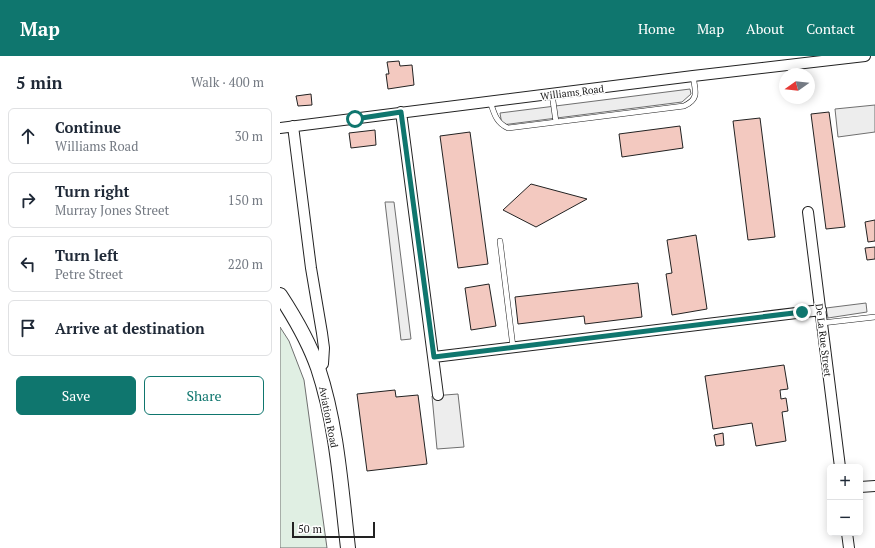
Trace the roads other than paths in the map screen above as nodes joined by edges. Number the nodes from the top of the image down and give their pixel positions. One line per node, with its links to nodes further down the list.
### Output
1 (865, 56): 2 (street, Williams Road)
2 (693, 76): 3 (street, Williams Road); 6 (lane)
3 (552, 94): 4 (street, Williams Road); 6 (lane)
4 (490, 101): 5 (street, Williams Road); 6 (lane)
5 (401, 112): 7 (street, Williams Road); 16 (street)
6 (556, 122)
7 (293, 126): 8 (street, Williams Road); 17 (street)
8 (280, 128)
9 (808, 212): 12 (street, De La Rue Street)
10 (500, 241): 15 (lane)
11 (280, 295): 17 (main road, Aviation Road)
12 (821, 310): 14 (street, De La Rue Street); 15 (street)
13 (875, 317): 14 (lane)
14 (822, 323): 19 (street, De La Rue Street)
15 (513, 347): 16 (street)
16 (434, 357): 18 (street)
17 (318, 368): 23 (main road, Aviation Road)
18 (438, 395)
19 (840, 464)
20 (875, 486): 21 (street)
21 (863, 487)
22 (847, 536): 24 (street)
23 (348, 548)
24 (849, 548)

